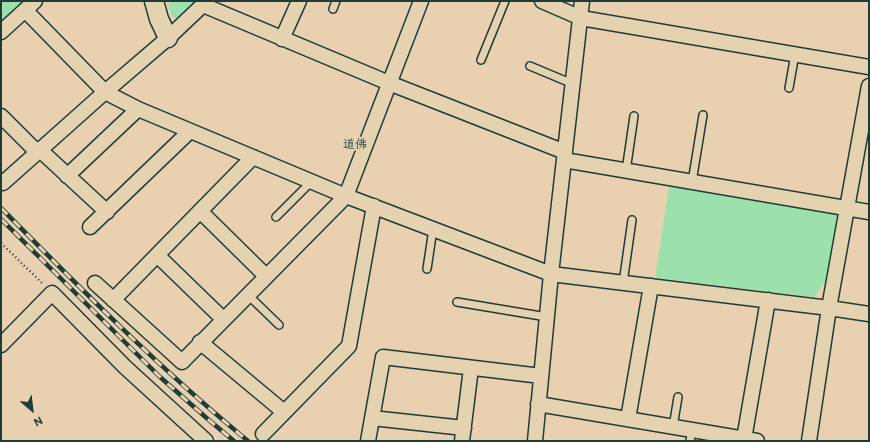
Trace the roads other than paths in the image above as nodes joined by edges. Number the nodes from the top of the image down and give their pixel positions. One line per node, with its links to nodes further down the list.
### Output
1 (154, 1): 13 (street)
2 (299, 1): 14 (street)
3 (336, 1): 10 (lane)
4 (421, 1): 19 (street)
5 (505, 1): 16 (lane)
6 (542, 1): 11 (street)
7 (582, 1): 11 (street)
8 (205, 3): 13 (street); 14 (street)
9 (30, 6): 12 (street); 23 (street)
10 (333, 9)
11 (580, 18): 15 (street); 20 (street)
12 (1, 32)
13 (168, 38): 23 (street)
14 (282, 38): 19 (street)
15 (795, 54): 18 (street); 22 (lane)
16 (481, 60)
17 (530, 66): 20 (lane)
18 (869, 67)
19 (389, 83): 30 (street); 37 (street)
20 (573, 84): 30 (street)
21 (869, 86): 39 (street)
22 (789, 88)
23 (105, 92): 24 (street); 29 (street)
24 (138, 109): 28 (street); 33 (street)
25 (703, 115): 36 (lane)
26 (1, 116): 29 (street)
27 (634, 116): 32 (lane)
28 (190, 131): 31 (street); 41 (street)
29 (40, 150): 33 (street); 34 (street)
30 (565, 156): 32 (street); 49 (street)
31 (253, 157): 35 (street); 40 (street)
32 (626, 170): 36 (street)
33 (67, 176): 41 (street)
34 (1, 181)
35 (312, 181): 37 (street); 43 (lane)
36 (692, 182): 39 (street)
37 (346, 196): 38 (street); 50 (street)
38 (374, 206): 46 (street); 69 (street)
39 (847, 208): 42 (street); 58 (street)
40 (200, 211): 47 (street); 50 (street)
41 (107, 212): 45 (street)
42 (869, 212)
43 (276, 217)
44 (632, 220): 52 (lane)
45 (90, 227)
46 (433, 229): 48 (lane); 49 (street)
47 (157, 255): 55 (street); 61 (street)
48 (427, 269)
49 (551, 274): 52 (street); 60 (street)
50 (266, 276): 54 (street)
51 (95, 283): 55 (street)
52 (623, 283): 53 (street)
53 (651, 286): 56 (street); 71 (street)
54 (248, 294): 61 (street); 62 (lane)
55 (113, 300): 63 (street)
56 (768, 300): 58 (street); 76 (street)
57 (457, 302): 60 (lane)
58 (829, 308): 59 (street); 80 (street)
59 (869, 314)
60 (547, 317): 66 (street)
61 (224, 319): 63 (street)
62 (278, 325)
63 (200, 342): 69 (street)
64 (1, 345): 77 (street)
65 (471, 368): 66 (street); 70 (street); 74 (street)
66 (541, 376): 68 (street)
67 (678, 397): 72 (lane)
68 (538, 404): 71 (street); 79 (street)
69 (284, 412): 73 (street)
70 (372, 418): 74 (street); 78 (street)
71 (628, 419): 72 (street)
72 (673, 427): 75 (street)
73 (263, 434)
74 (463, 434)
75 (691, 435): 76 (street)
76 (751, 440)
77 (206, 441)
78 (368, 441)
79 (534, 441)
80 (809, 441)

